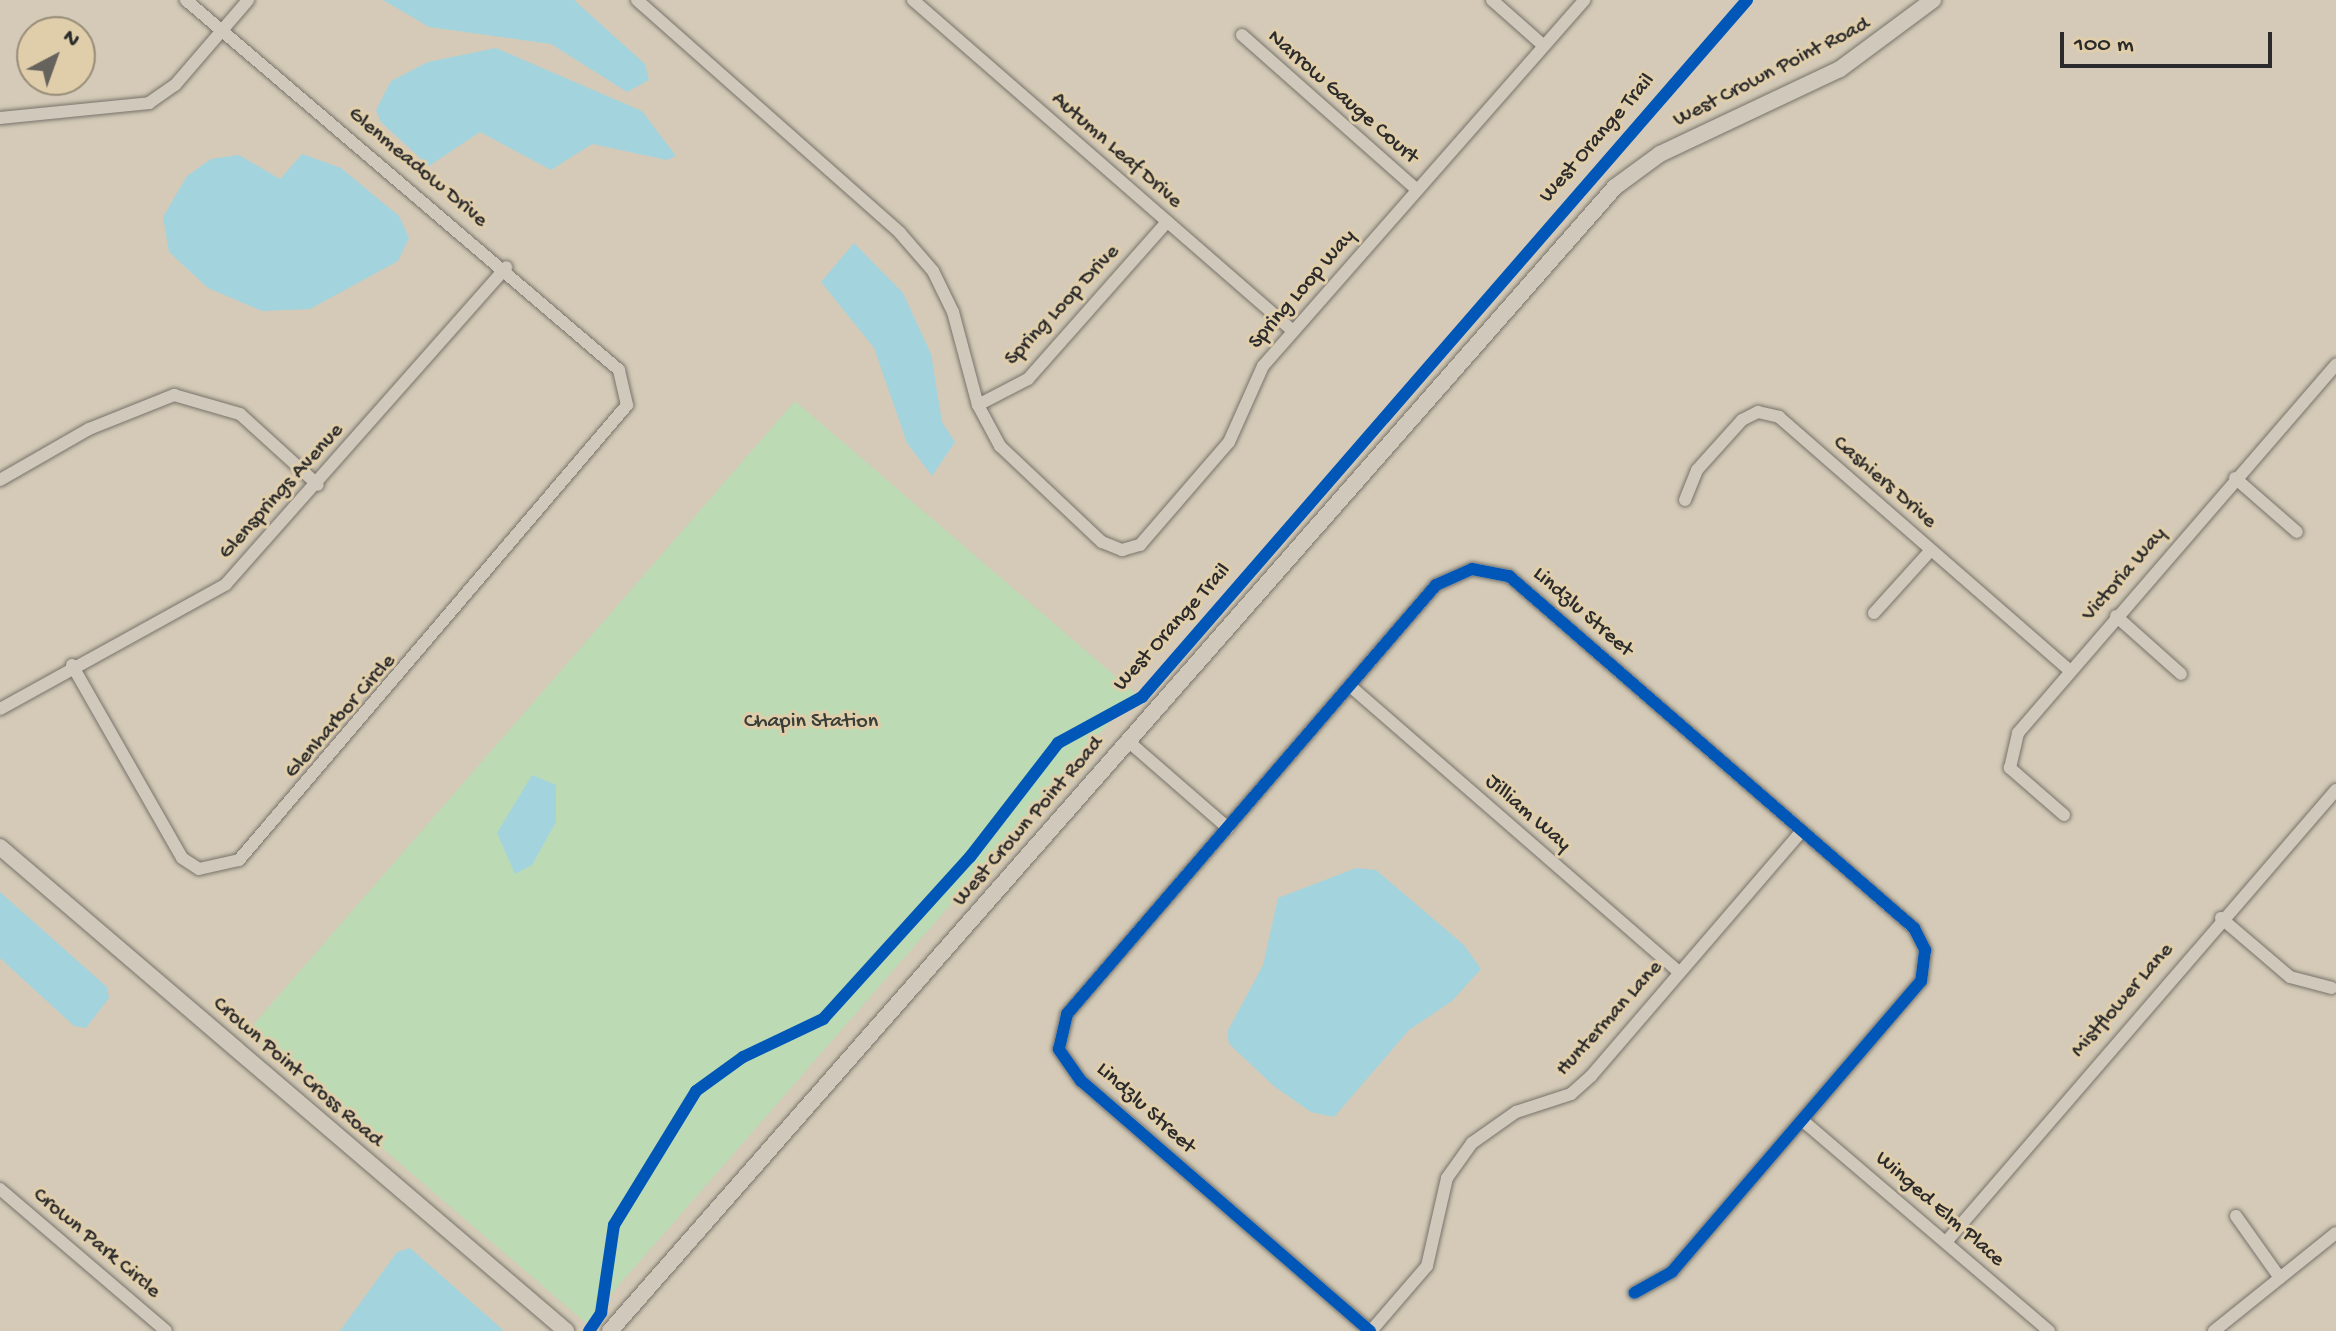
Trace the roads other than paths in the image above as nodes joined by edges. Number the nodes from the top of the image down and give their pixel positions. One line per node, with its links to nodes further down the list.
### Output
1 (186, 0): 8 (street, Glenmeadow Drive)
2 (248, 0): 8 (street)
3 (637, 0): 18 (street, Spring Loop Way)
4 (913, 0): 13 (street, Autumn Leaf Drive)
5 (1492, 0): 10 (street)
6 (1585, 0): 10 (street, Spring Loop Way)
7 (1933, 0): 32 (street, West Crown Point Road)
8 (221, 31): 11 (street); 14 (street, Glenmeadow Drive)
9 (1242, 35): 12 (street, Narrow Gauge Court)
10 (1544, 46): 12 (street, Spring Loop Way)
11 (0, 118)
12 (1417, 190): 15 (street, Spring Loop Way)
13 (1167, 222): 15 (street, Autumn Leaf Drive); 18 (street, Spring Loop Drive)
14 (506, 267): 17 (street, Glenmeadow Drive); 21 (street, Glensprings Avenue)
15 (1293, 331): 18 (street, Spring Loop Way)
16 (2336, 364): 19 (street, Victoria Way)
17 (619, 370): 27 (street, Glenharbor Circle)
18 (978, 405)
19 (2235, 478): 23 (street); 26 (street, Victoria Way)
20 (0, 480): 21 (street)
21 (318, 485): 27 (street, Glensprings Avenue)
22 (1685, 500): 24 (street, Cashiers Drive)
23 (2297, 532)
24 (1931, 550): 25 (street); 28 (street, Cashiers Drive)
25 (1874, 613)
26 (2116, 616): 28 (street, Victoria Way); 29 (street)
27 (72, 665): 31 (street, Glensprings Avenue)
28 (2069, 670): 34 (street, Victoria Way)
29 (2181, 674)
30 (1350, 686): 35 (street, Lindzlu Street); 36 (street, Lindzlu Street); 39 (street, Jilliam Way)
31 (0, 709)
32 (1129, 742): 35 (street); 50 (street, West Crown Point Road)
33 (2336, 790): 38 (street, Mistflower Lane)
34 (2064, 815)
35 (1228, 828): 51 (street, Lindzlu Street)
36 (1802, 831): 39 (street, Hunterman Lane); 41 (street, Lindzlu Street)
37 (0, 847): 49 (street, Crown Point Cross Road)
38 (2221, 918): 40 (street); 45 (street, Mistflower Lane)
39 (1679, 972): 51 (street, Hunterman Lane)
40 (2332, 988)
41 (1802, 1120): 45 (street, Winged Elm Place); 47 (street, Lindzlu Street)
42 (0, 1189): 48 (street, Crown Park Circle)
43 (2236, 1216): 46 (street)
44 (2336, 1233): 46 (street)
45 (1946, 1242): 52 (street, Winged Elm Place)
46 (2280, 1278): 53 (street)
47 (1634, 1293)
48 (166, 1331)
49 (566, 1331)
50 (610, 1331)
51 (1370, 1331)
52 (2049, 1331)
53 (2214, 1331)

